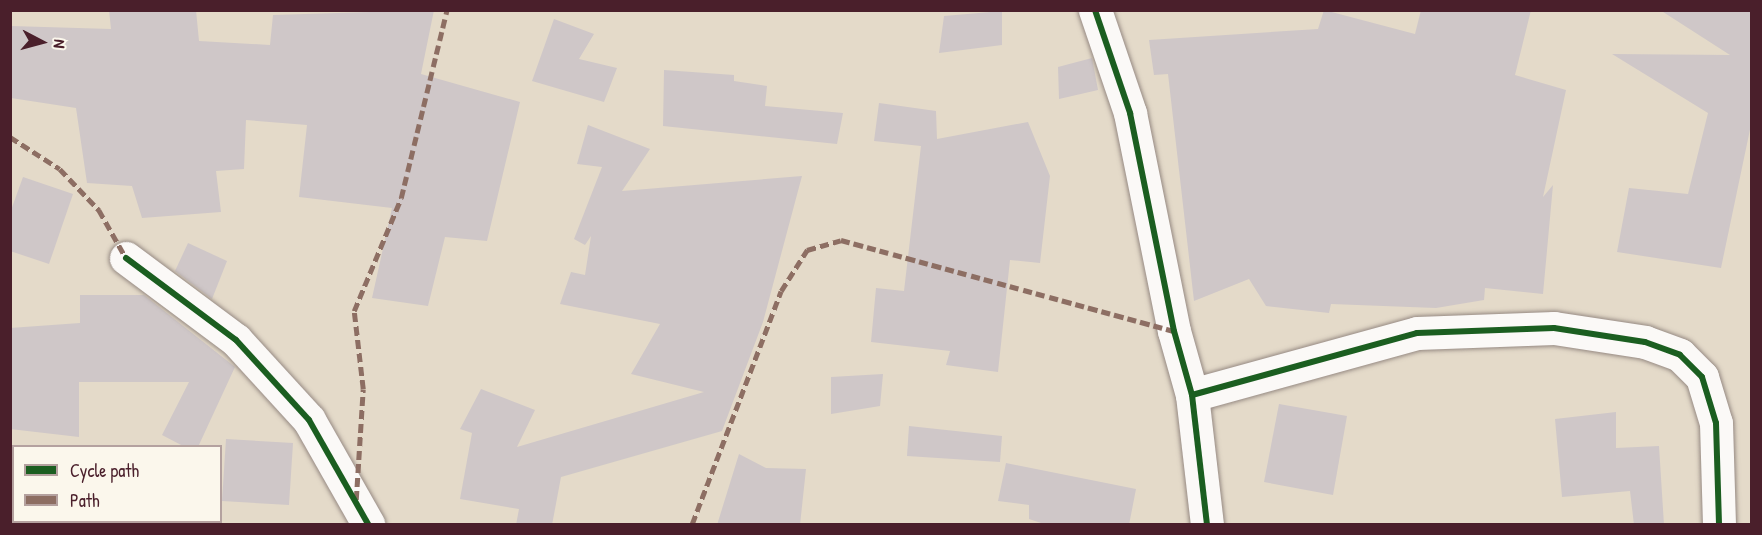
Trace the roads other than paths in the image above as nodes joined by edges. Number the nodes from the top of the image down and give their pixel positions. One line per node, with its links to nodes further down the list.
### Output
1 (1095, 10): 3 (street)
2 (126, 258): 4 (street)
3 (1192, 395): 5 (street); 6 (street)
4 (368, 525)
5 (1207, 525)
6 (1719, 525)

